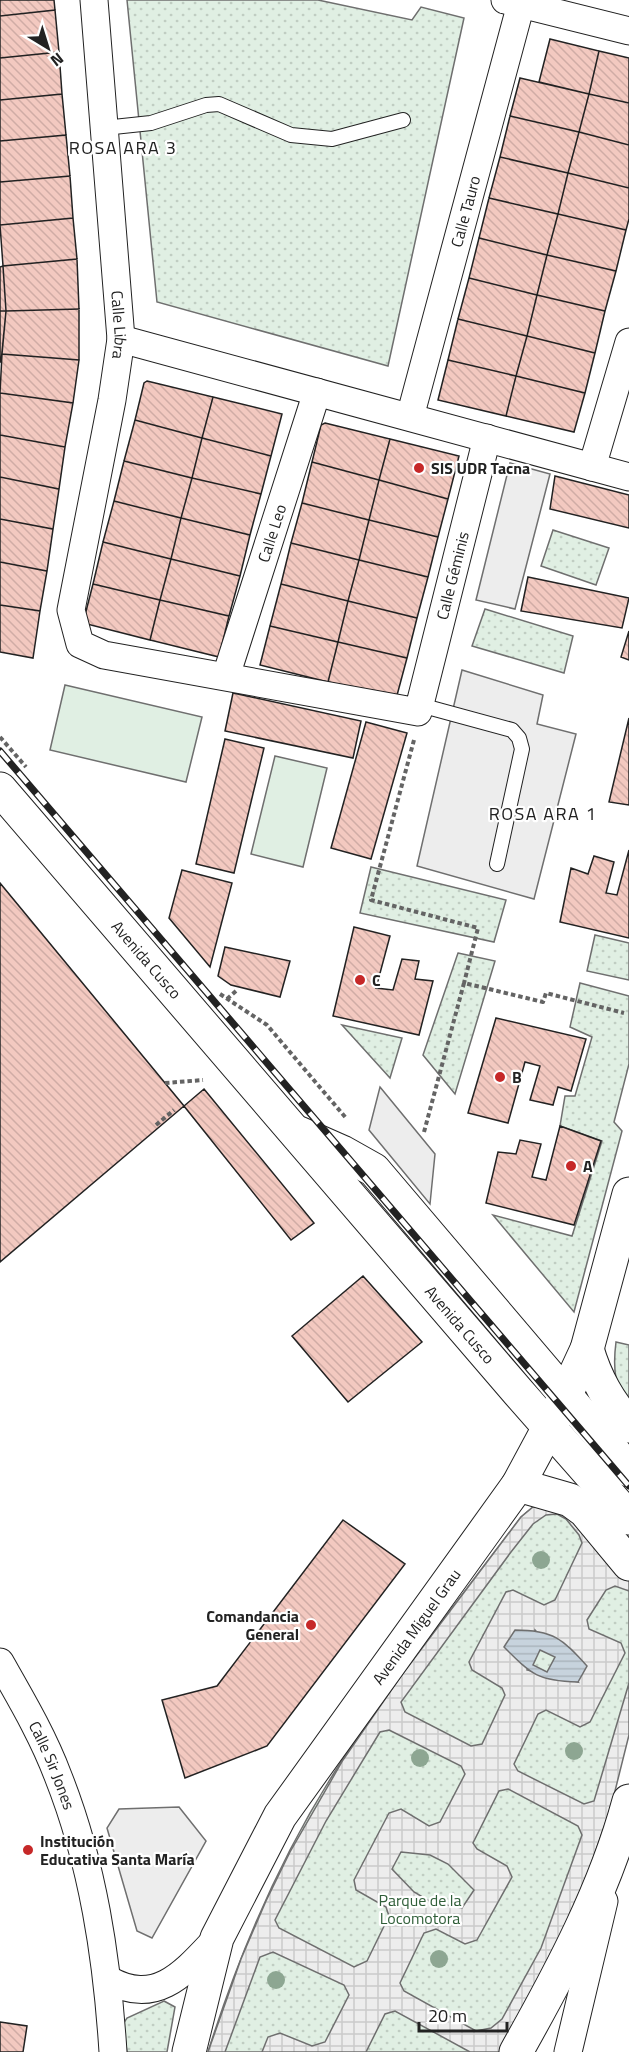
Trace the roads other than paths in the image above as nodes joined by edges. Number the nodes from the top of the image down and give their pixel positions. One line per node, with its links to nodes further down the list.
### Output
1 (94, 0): 5 (street, Calle Libra)
2 (512, 2): 3 (street); 9 (street, Calle Tauro)
3 (629, 31)
4 (403, 120): 5 (lane)
5 (104, 128): 6 (street, Calle Libra)
6 (121, 339): 8 (street); 13 (street, Calle Libra)
7 (629, 342): 11 (street)
8 (317, 392): 9 (street); 13 (street, Calle Leo)
9 (410, 417): 10 (street)
10 (487, 438): 11 (street); 14 (street, Calle Géminis)
11 (592, 467): 12 (street)
12 (629, 477)
13 (226, 676): 14 (street)
14 (419, 709): 16 (lane)
15 (0, 789): 17 (main road, Avenida Cusco)
16 (497, 864)
17 (292, 1130): 20 (main road, Avenida Cusco); 22 (main road, Avenida Cusco)
18 (629, 1194): 19 (main road, Avenida Miguel Grau)
19 (587, 1349): 20 (main road, Avenida Miguel Grau); 21 (main road)
20 (566, 1395): 22 (main road, Avenida Miguel Grau); 23 (main road, Avenida Cusco)
21 (629, 1426)
22 (549, 1428): 24 (main road, Avenida Miguel Grau); 25 (main road, Avenida Cusco)
23 (629, 1470)
24 (518, 1485): 26 (main road); 30 (main road, Avenida Miguel Grau)
25 (629, 1518)
26 (629, 1564)
27 (0, 1662): 31 (street, Calle Sir Jones)
28 (629, 1801): 29 (main road)
29 (619, 1838): 34 (main road); 35 (street)
30 (217, 1938): 31 (street); 33 (main road, Avenida Miguel Grau)
31 (109, 1980): 32 (street, Calle Sir Jones)
32 (113, 2052)
33 (189, 2052)
34 (516, 2052)
35 (568, 2052)

